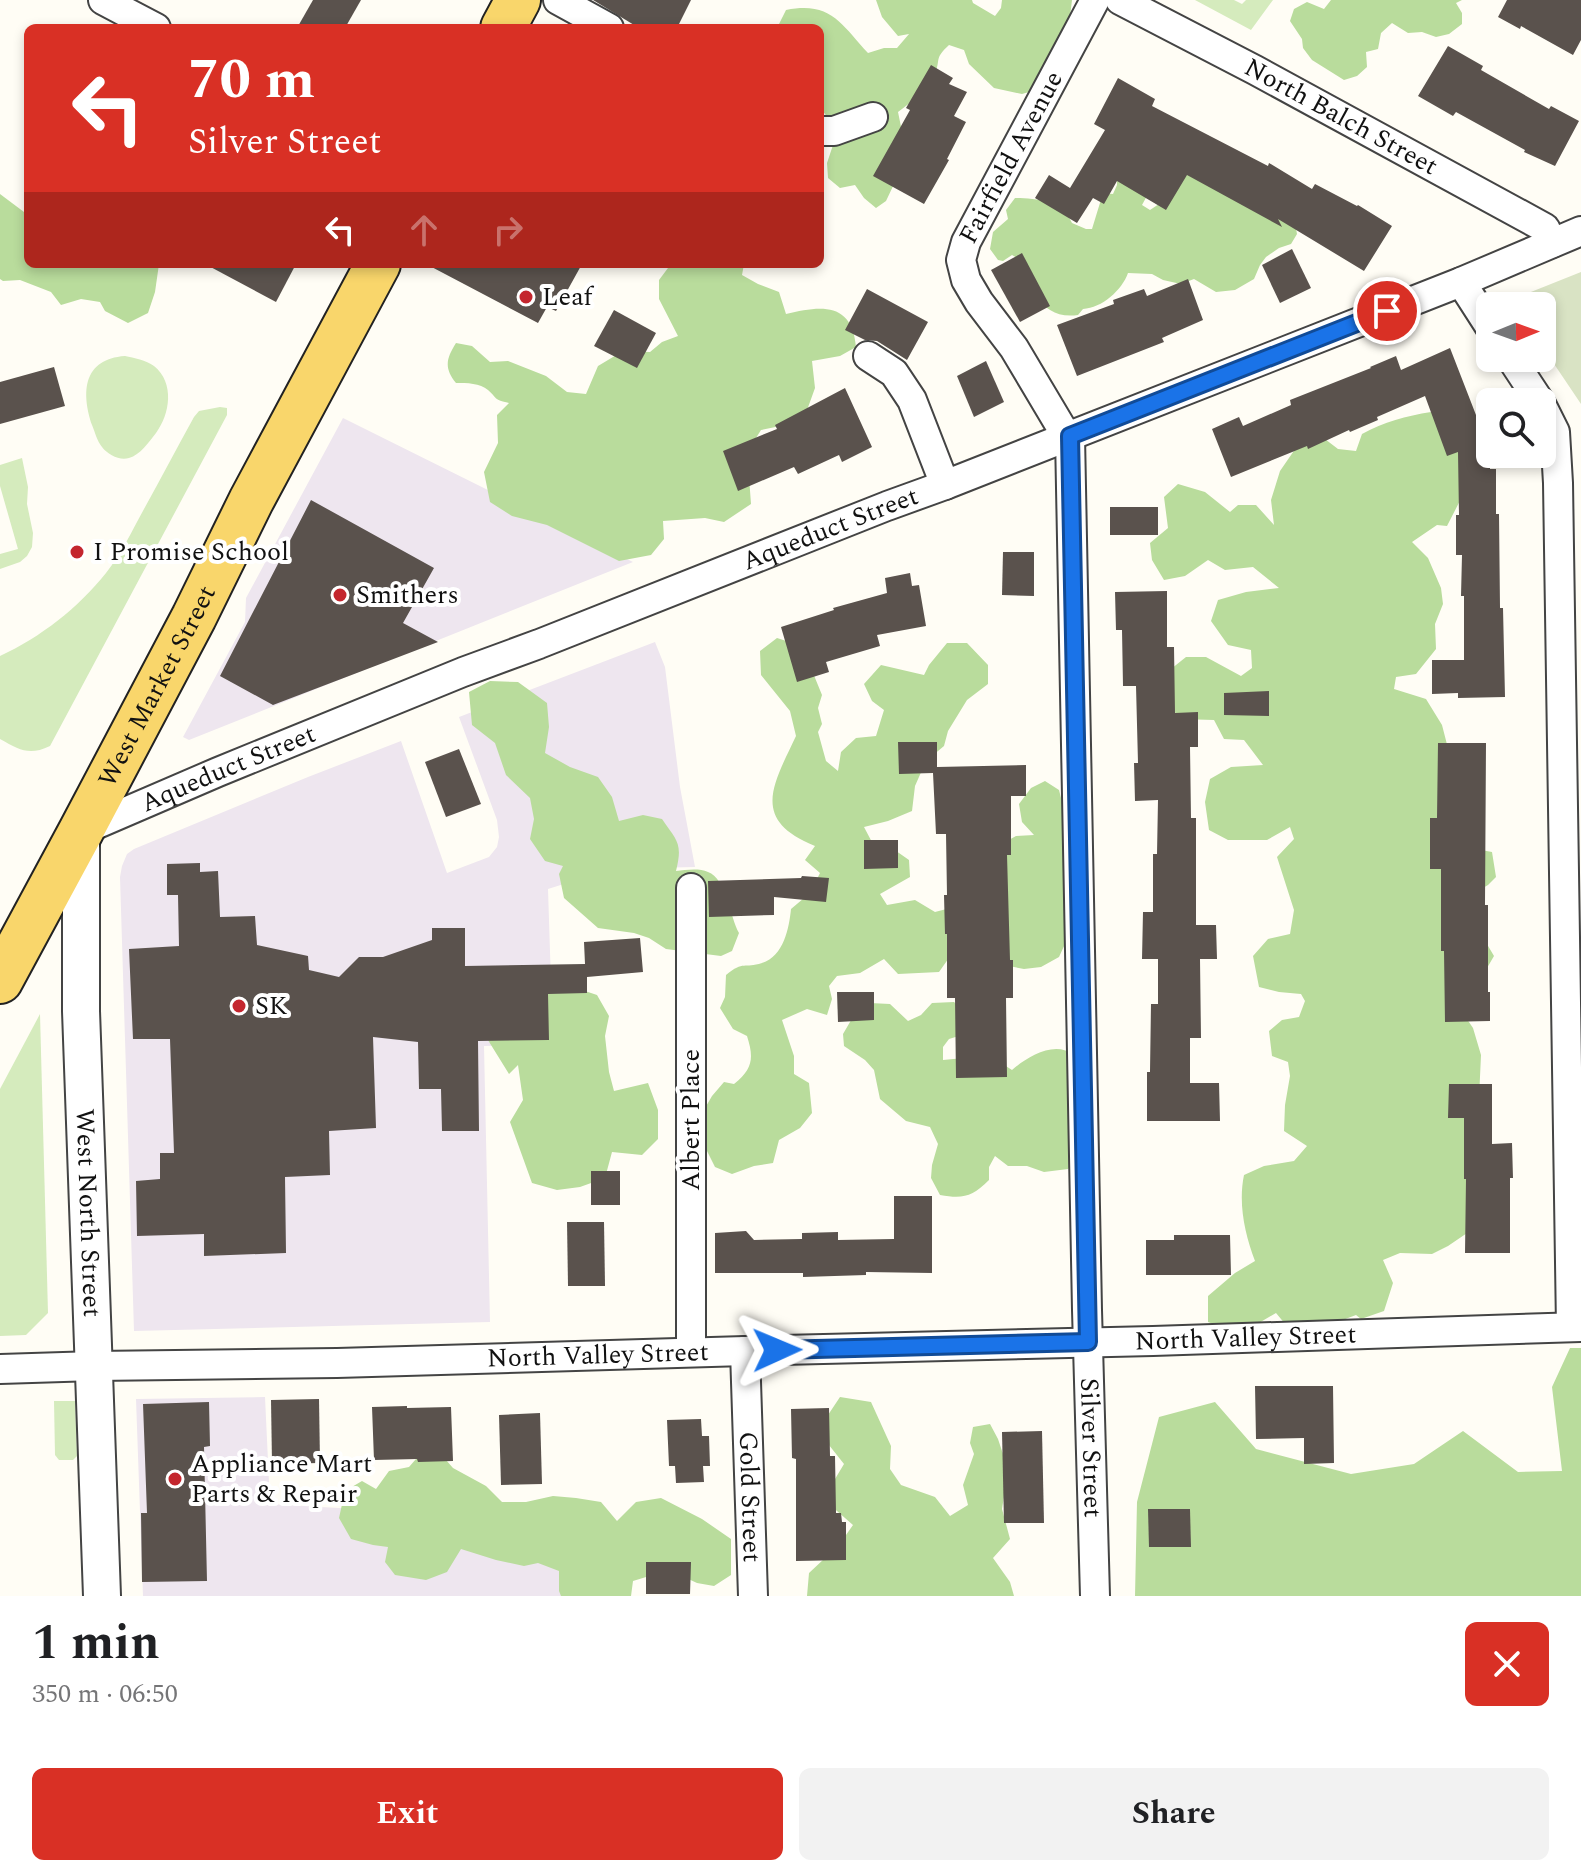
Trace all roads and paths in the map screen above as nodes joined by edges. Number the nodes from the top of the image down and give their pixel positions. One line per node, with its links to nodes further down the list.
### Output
1 (103, 0): 6 (street)
2 (518, 0): 7 (main road)
3 (558, 0): 8 (street)
4 (1095, 0): 17 (street, Fairfield Avenue)
5 (1120, 0): 12 (street, North Balch Street)
6 (148, 24)
7 (505, 24)
8 (602, 24)
9 (873, 117): 10 (street)
10 (824, 131)
11 (1581, 231): 12 (street, Aqueduct Street)
12 (1552, 243): 14 (street, Aqueduct Street)
13 (376, 268): 20 (main road, West Market Street)
14 (1461, 282): 15 (street); 17 (street, Aqueduct Street)
15 (1476, 305)
16 (868, 356): 19 (street)
17 (1068, 436): 19 (street, Aqueduct Street); 25 (street, Silver Street)
18 (1556, 449): 23 (street)
19 (945, 485): 20 (street, Aqueduct Street)
20 (81, 831): 22 (main road, West Market Street); 28 (street, West North Street)
21 (691, 888): 27 (street, Albert Place)
22 (0, 981)
23 (1574, 1059): 24 (street)
24 (1576, 1327): 25 (street, North Valley Street)
25 (1088, 1342): 26 (street, North Valley Street); 32 (street, Silver Street)
26 (745, 1351): 27 (street, North Valley Street); 31 (street, Gold Street)
27 (691, 1352): 28 (street, North Valley Street)
28 (95, 1366): 29 (street, North Valley Street); 30 (street, West North Street)
29 (0, 1369)
30 (102, 1596)
31 (753, 1596)
32 (1095, 1596)

